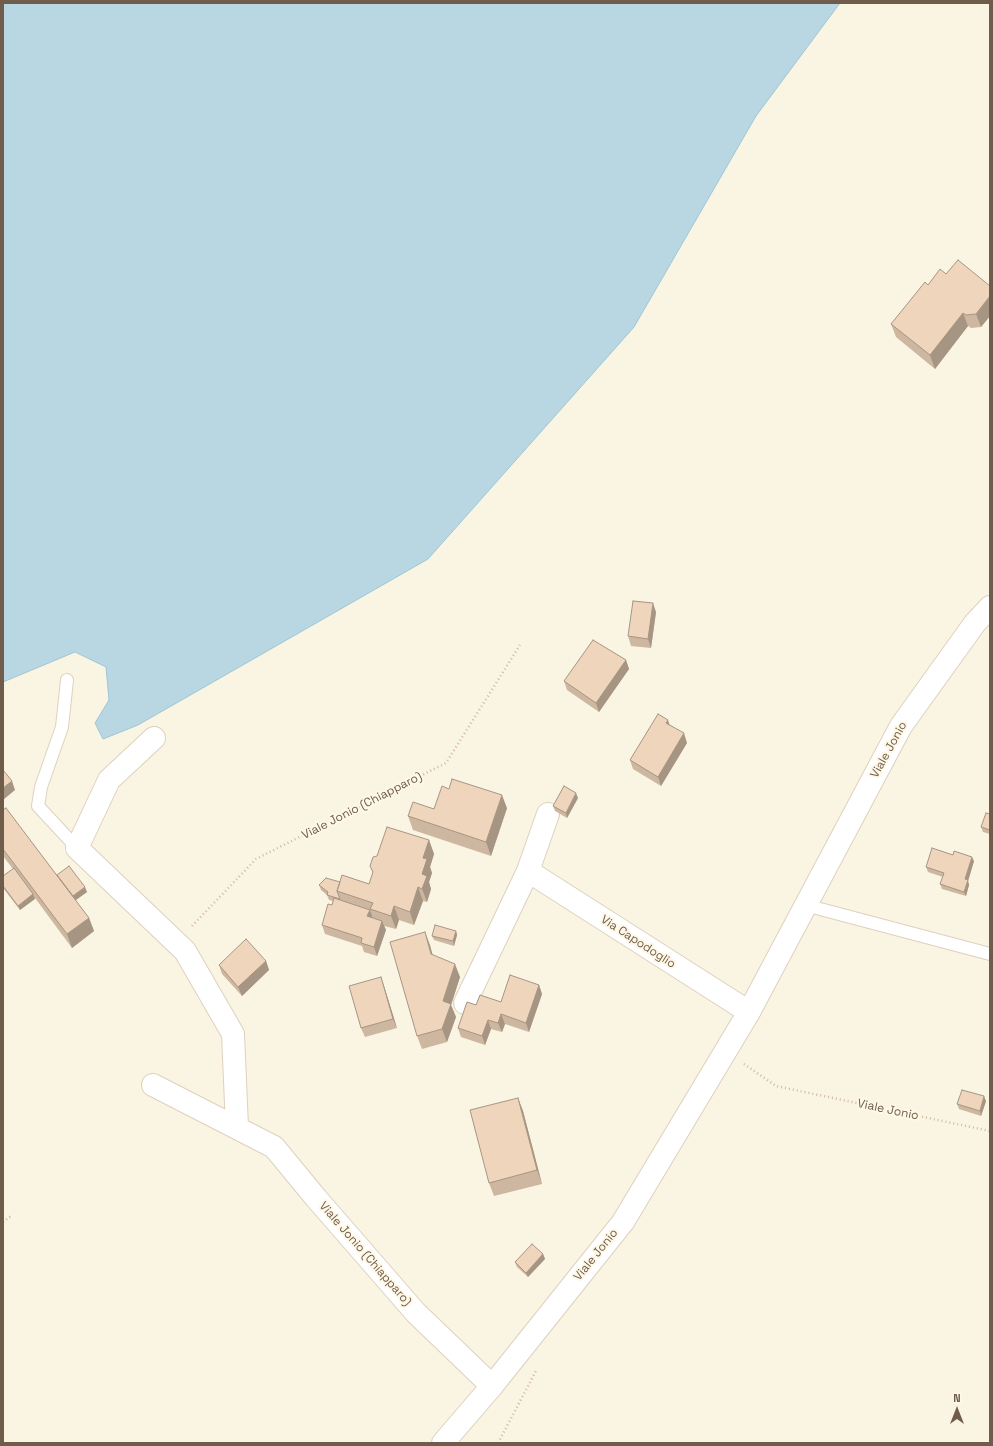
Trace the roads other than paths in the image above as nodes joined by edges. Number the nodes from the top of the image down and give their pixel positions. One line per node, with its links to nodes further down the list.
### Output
1 (990, 607): 7 (street, Viale Jonio)
2 (67, 680): 5 (lane)
3 (154, 738): 5 (street)
4 (548, 814): 6 (street)
5 (77, 848): 12 (street)
6 (528, 871): 9 (street); 10 (street, Via Capodoglio)
7 (805, 905): 8 (lane); 10 (street, Viale Jonio)
8 (990, 954)
9 (465, 1003)
10 (749, 1012): 13 (street, Viale Jonio)
11 (153, 1085): 12 (street, Viale Jonio (Chiapparo))
12 (236, 1127): 13 (street, Viale Jonio (Chiapparo))
13 (492, 1386): 14 (street, Viale Jonio)
14 (443, 1443)

